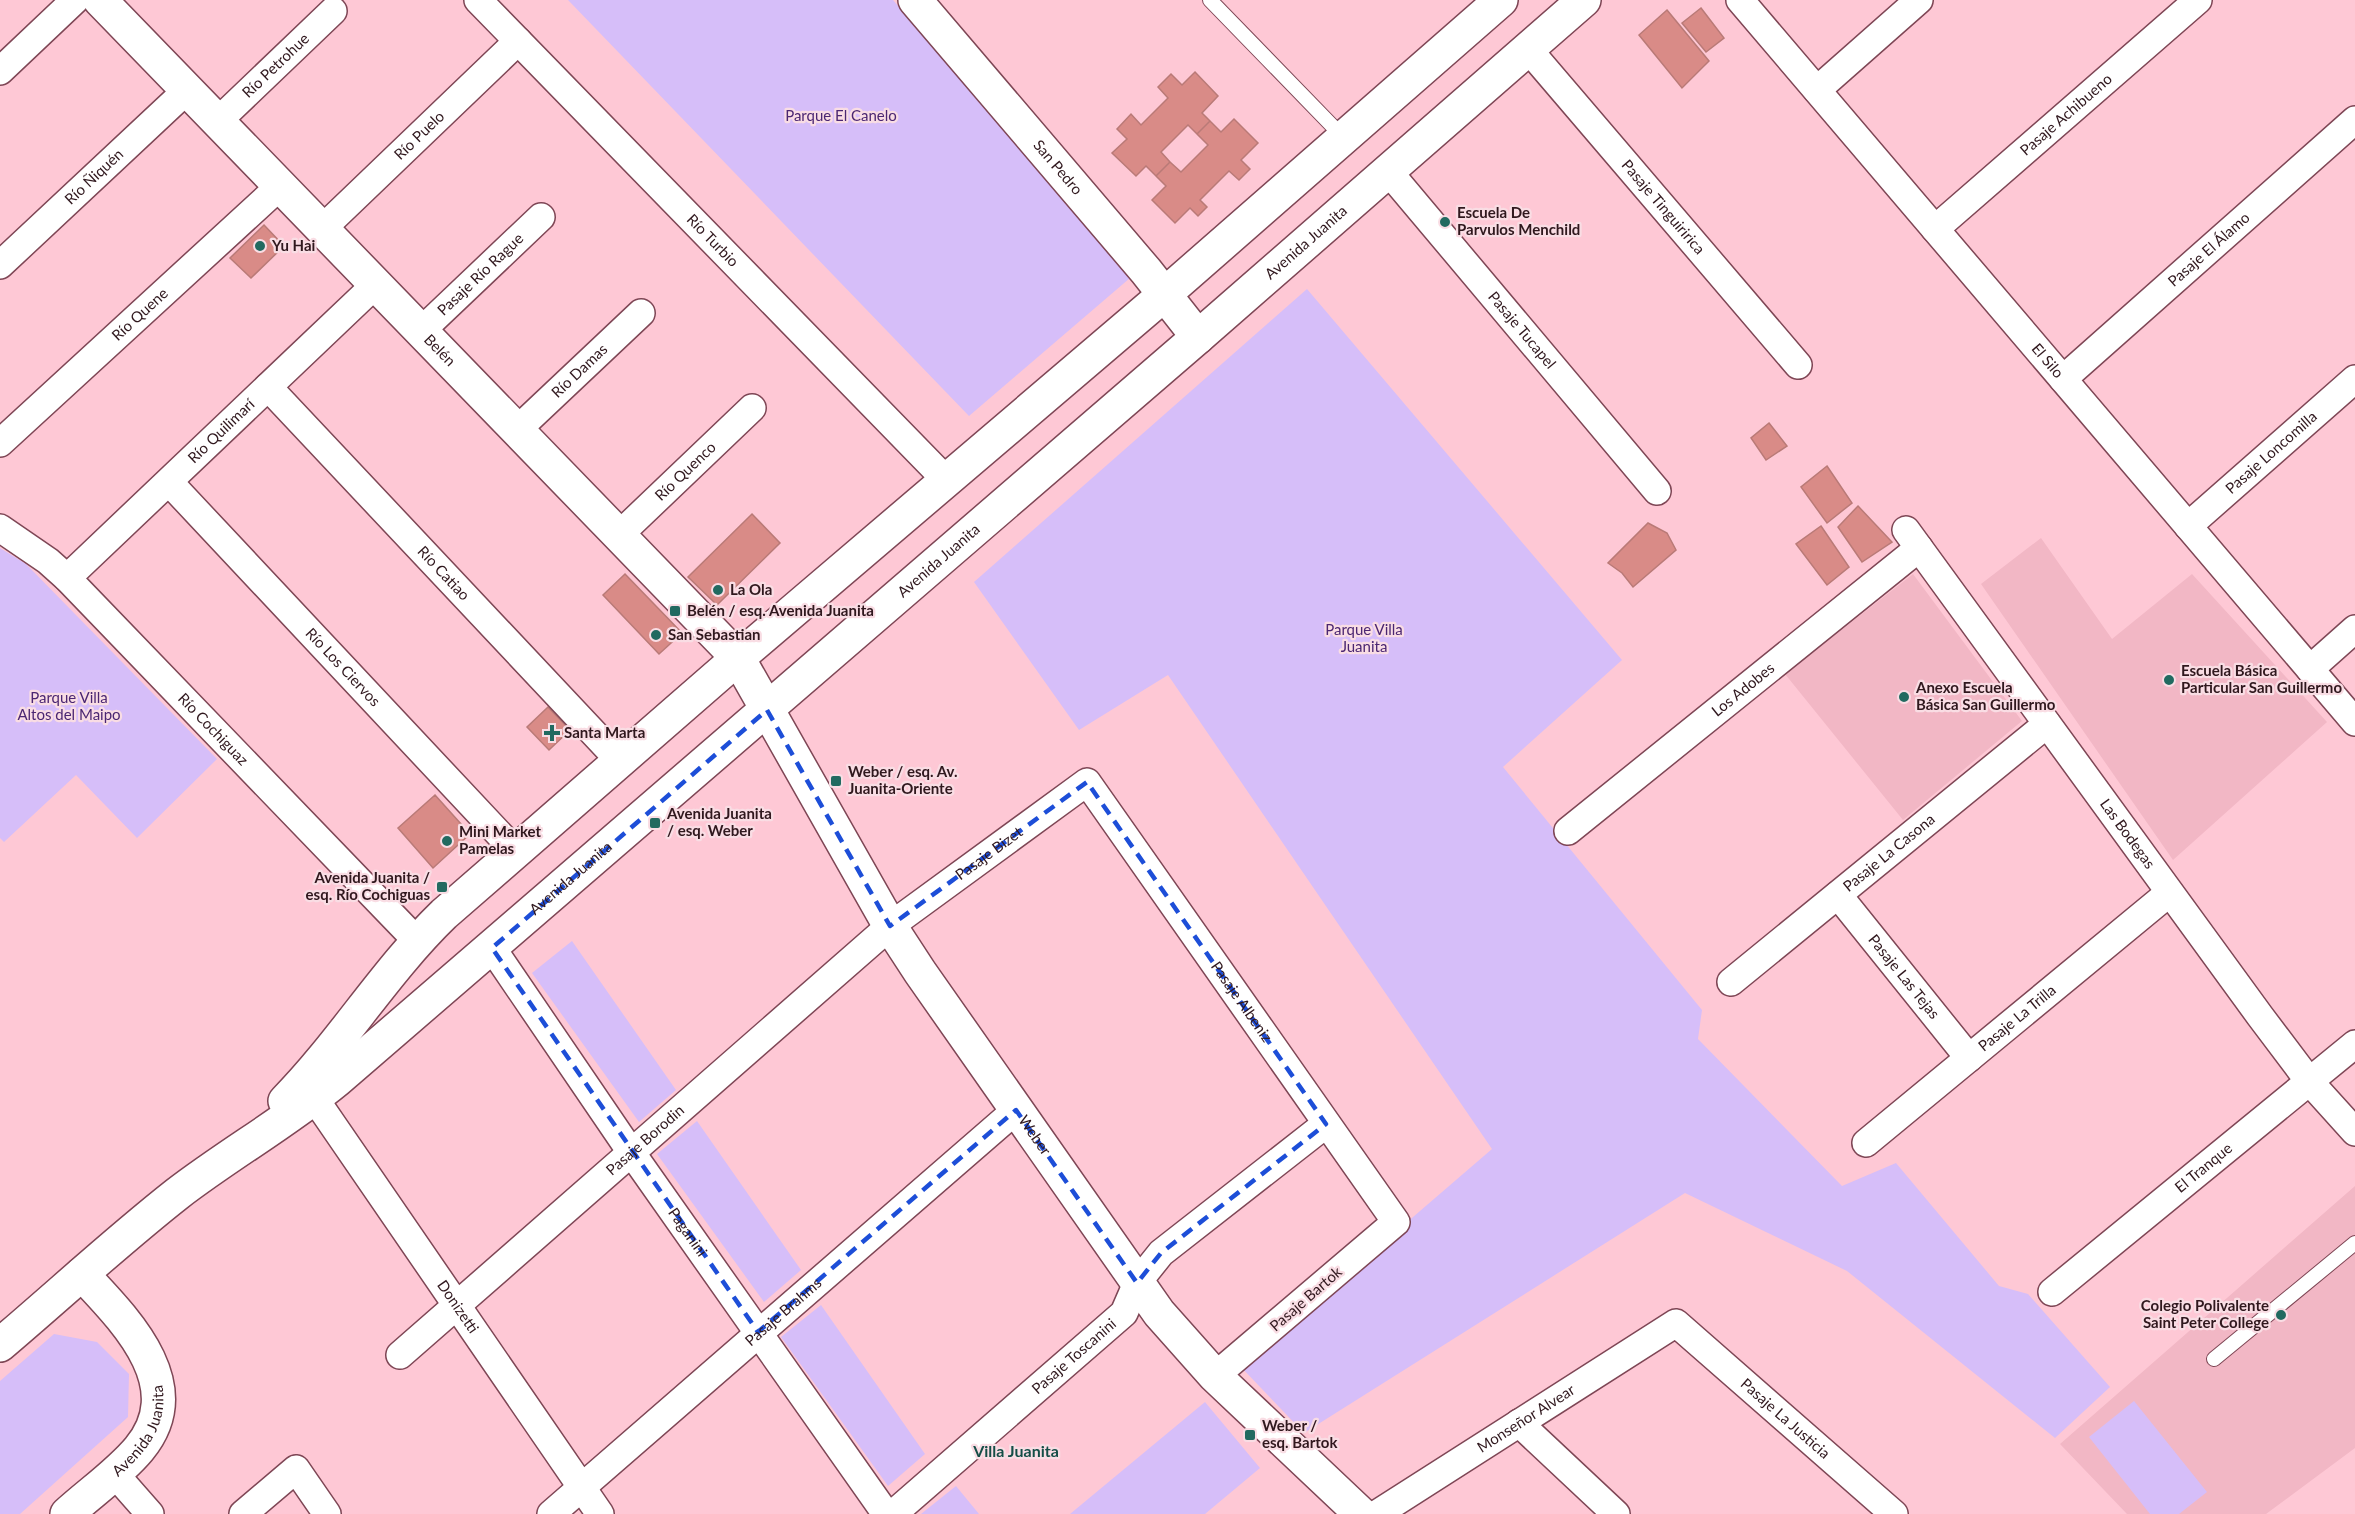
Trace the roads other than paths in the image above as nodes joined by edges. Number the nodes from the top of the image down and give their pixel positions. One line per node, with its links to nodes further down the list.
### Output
1 (75, 0): 14 (street)
2 (478, 0): 12 (street, Río Turbio)
3 (915, 0): 27 (main road, San Pedro)
4 (1210, 0): 19 (lane)
5 (1501, 0): 19 (main road, Avenida Juanita)
6 (1584, 0): 13 (main road, Avenida Juanita)
7 (1740, 0): 16 (street, El Silo)
8 (1919, 0): 16 (street)
9 (2198, 0): 24 (street, Pasaje Achibueno)
10 (112, 4): 15 (main road, Belén)
11 (333, 11): 18 (street, Río Petrohue)
12 (518, 41): 23 (street, Río Puelo); 38 (street, Río Turbio)
13 (1528, 49): 20 (main road, Avenida Juanita); 31 (street, Pasaje Tinguiririca)
14 (0, 71)
15 (187, 90): 18 (main road, Belén); 25 (street, Río Ñiquén)
16 (1817, 90): 24 (street, El Silo)
17 (2355, 120): 32 (street, Pasaje El Álamo)
18 (218, 121): 21 (main road, Belén)
19 (1344, 138): 27 (main road, Avenida Juanita)
20 (1388, 171): 30 (main road, Avenida Juanita); 40 (street, Pasaje Tucapel)
21 (280, 186): 23 (main road, Belén); 37 (street, Río Quene)
22 (541, 217): 29 (street, Pasaje Río Rague)
23 (322, 229): 26 (main road, Belén)
24 (1935, 229): 32 (street, El Silo)
25 (0, 265)
26 (376, 284): 29 (main road, Belén); 34 (street, Río Quilimarí)
27 (1165, 294): 30 (main road, San Pedro); 38 (main road, Avenida Juanita)
28 (641, 313): 36 (street, Río Damas)
29 (421, 331): 36 (main road, Belén)
30 (1198, 337): 49 (main road, Avenida Juanita)
31 (1798, 366)
32 (2063, 379): 41 (street, El Silo)
33 (2355, 379): 41 (street, Pasaje Loncomilla)
34 (268, 387): 39 (street, Río Quilimarí); 52 (street, Río Catiao)
35 (752, 408): 43 (street, Río Quenco)
36 (517, 430): 43 (main road, Belén)
37 (0, 443)
38 (947, 481): 47 (main road, Avenida Juanita)
39 (169, 482): 45 (street, Río Quilimarí); 55 (street, Río Los Ciervos)
40 (1657, 491)
41 (2188, 526): 48 (street, El Silo)
42 (0, 528): 45 (street, Río Cochiguaz)
43 (619, 535): 47 (main road, Belén)
44 (1912, 539): 51 (street, Las Bodegas); 54 (street, Los Adobes)
45 (67, 578): 59 (street, Río Cochiguaz)
46 (2355, 629): 48 (street)
47 (738, 658): 49 (main road, Belén); 52 (main road, Avenida Juanita)
48 (2310, 669): 50 (street, El Silo)
49 (767, 710): 58 (main road, Weber); 60 (main road, Avenida Juanita)
50 (2355, 722)
51 (2047, 724): 56 (street, Las Bodegas); 57 (street, Pasaje La Casona)
52 (620, 761): 55 (main road, Avenida Juanita)
53 (1087, 782): 58 (street, Pasaje Bizet); 67 (street, Pasaje Albeniz)
54 (1568, 831)
55 (516, 852): 59 (main road, Avenida Juanita)
56 (2169, 893): 63 (street, Pasaje La Trilla); 64 (street, Las Bodegas)
57 (1838, 895): 61 (street, Pasaje La Casona); 63 (street, Pasaje Las Tejas)
58 (890, 926): 66 (main road, Weber); 70 (street, Pasaje Borodin)
59 (417, 941): 71 (main road, Avenida Juanita)
60 (492, 948): 65 (main road, Avenida Juanita); 70 (street, Paganini)
61 (1731, 982)
62 (2355, 1044): 64 (street, El Tranque)
63 (1969, 1058): 69 (street, Pasaje La Trilla)
64 (2309, 1081): 68 (street, Las Bodegas); 76 (street, El Tranque)
65 (315, 1099): 71 (main road, Avenida Juanita); 77 (street, Donizetti)
66 (1016, 1110): 75 (main road, Weber); 79 (street, Pasaje Brahms)
67 (1326, 1124): 72 (street, Pasaje Albeniz); 75 (street, Pasaje Toscanini)
68 (2355, 1132)
69 (1866, 1143)
70 (631, 1152): 77 (street, Pasaje Borodin); 79 (street, Paganini)
71 (230, 1155): 74 (main road, Avenida Juanita)
72 (1396, 1222): 83 (street, Pasaje Bartok)
73 (2355, 1243): 82 (lane)
74 (82, 1274): 80 (main road, Avenida Juanita); 85 (main road, Avenida Juanita)
75 (1137, 1283): 83 (main road, Weber); 94 (street, Pasaje Toscanini)
76 (2052, 1292)
77 (457, 1305): 81 (street, Pasaje Borodin); 86 (street, Donizetti)
78 (1676, 1323): 84 (street, Monseñor Alvear); 98 (street, Pasaje La Justicia)
79 (758, 1332): 86 (street, Pasaje Brahms); 93 (street, Paganini)
80 (0, 1346)
81 (400, 1355)
82 (2214, 1359)
83 (1215, 1376): 95 (main road, Weber)
84 (1519, 1423): 96 (street, Monseñor Alvear); 97 (street)
85 (114, 1473): 87 (main road, Avenida Juanita); 88 (street)
86 (581, 1487): 91 (street, Pasaje Brahms); 92 (street, Donizetti)
87 (67, 1514)
88 (150, 1514)
89 (243, 1514): 90 (street)
90 (327, 1514)
91 (551, 1514)
92 (600, 1514)
93 (886, 1514)
94 (893, 1514)
95 (1361, 1514)
96 (1377, 1514)
97 (1616, 1514)
98 (1894, 1514)

